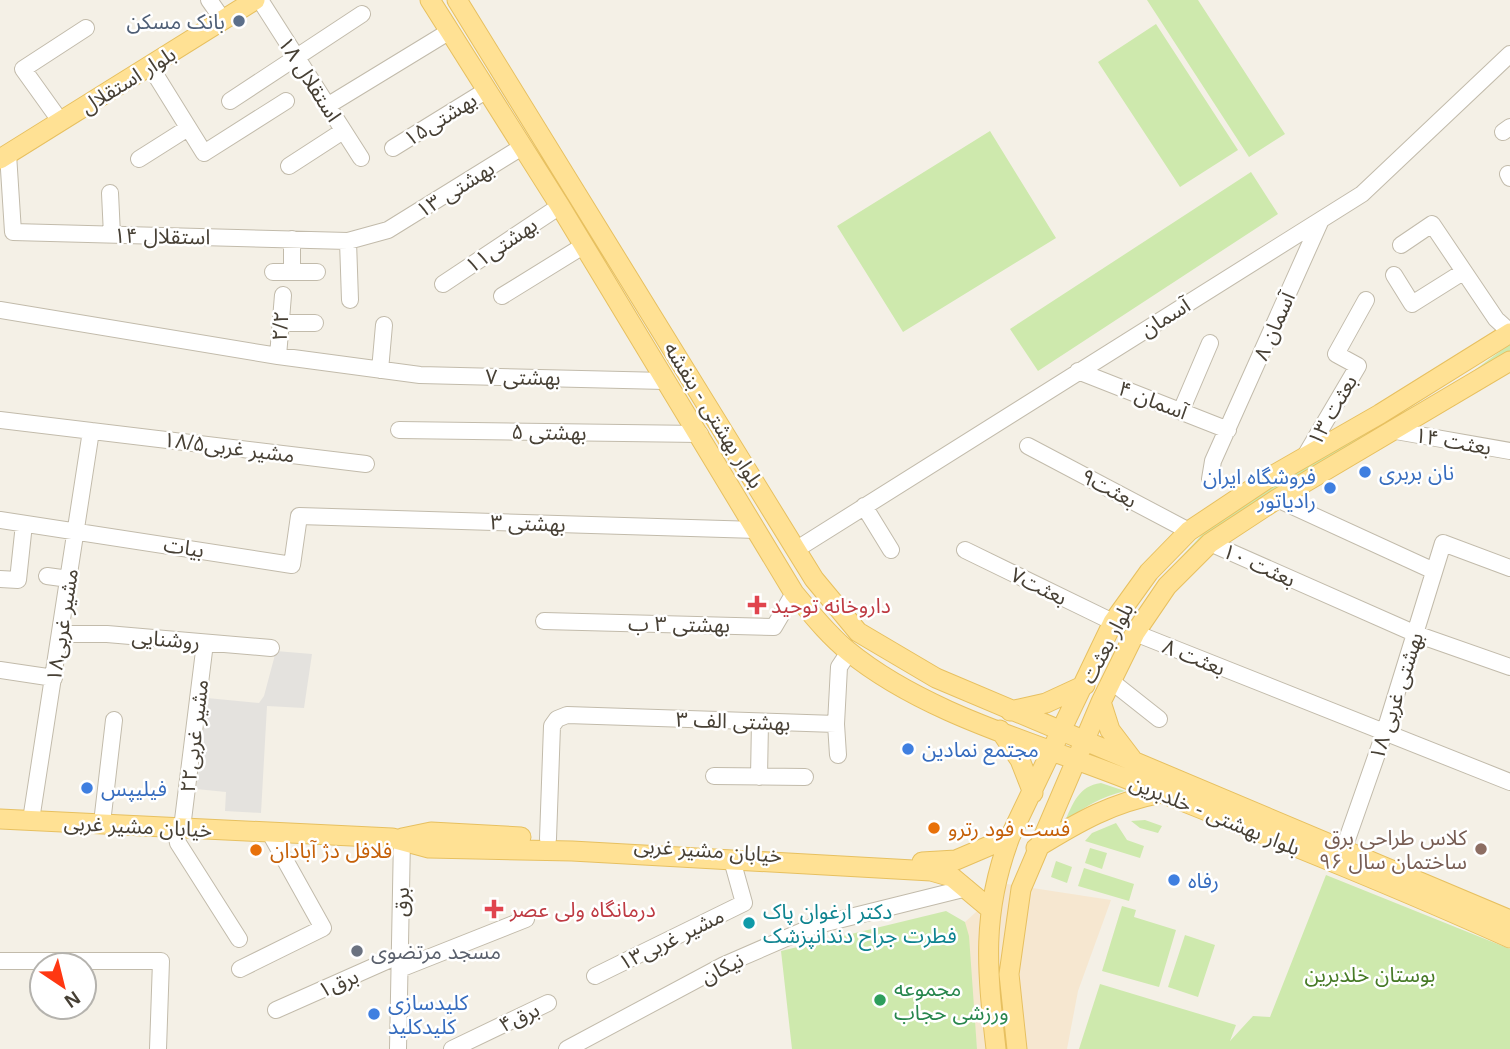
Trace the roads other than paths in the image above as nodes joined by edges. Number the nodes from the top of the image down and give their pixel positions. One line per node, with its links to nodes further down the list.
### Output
1 (209, 0): 6 (street)
2 (258, 0): 6 (main road, بلوار استقلال); 10 (street, استقلال ۱۸)
3 (430, 0): 8 (main road, بلوار بهشتی - بنفشه)
4 (457, 0): 45 (main road, بلوار بهشتی - بنفشه)
5 (362, 15): 10 (street)
6 (223, 20): 11 (main road, بلوار استقلال)
7 (86, 28): 16 (street)
8 (450, 31): 12 (main road, بلوار بهشتی - بنفشه); 15 (street)
9 (1510, 54): 27 (street, آسمان)
10 (295, 58): 13 (street); 15 (street, استقلال ۱۸)
11 (150, 66): 16 (main road, بلوار استقلال); 17 (street)
12 (487, 90): 19 (main road, بلوار بهشتی - بنفشه); 20 (street, بهشتی۱۵)
13 (230, 101)
14 (286, 101): 17 (street)
15 (327, 106): 18 (street, استقلال ۱۸)
16 (61, 122): 21 (main road, بلوار استقلال)
17 (188, 128): 23 (street)
18 (343, 131): 22 (street, استقلال ۱۸); 24 (street)
19 (522, 147): 26 (main road, بلوار بهشتی - بنفشه); 28 (street, بهشتی ۱۳)
20 (393, 148)
21 (4, 157): 29 (street, استقلال ۱۴)
22 (361, 158)
23 (139, 159)
24 (289, 166)
25 (110, 193): 29 (street)
26 (559, 206): 33 (main road, بلوار بهشتی - بنفشه); 39 (street, بهشتی۱۱)
27 (1320, 222): 55 (street, آسمان); 59 (street, ۸ آسمان)
28 (388, 230): 31 (street, استقلال ۱۴)
29 (112, 235): 30 (street, استقلال ۱۴)
30 (292, 239): 31 (street, استقلال ۱۴); 35 (street)
31 (348, 241): 42 (street)
32 (1401, 245): 37 (street)
33 (583, 246): 41 (street); 49 (main road, بلوار بهشتی - بنفشه)
34 (273, 272): 35 (street)
35 (292, 272): 36 (street)
36 (317, 272)
37 (1463, 272): 38 (street); 50 (street)
38 (1394, 275)
39 (443, 284)
40 (282, 295): 46 (street, ۲/۲)
41 (502, 296)
42 (350, 300)
43 (1366, 300): 66 (street, ۱۳ بعثت)
44 (0, 310): 52 (street, بهشتی ۷)
45 (656, 320): 49 (main road); 77 (main road, بلوار بهشتی - بنفشه)
46 (281, 323): 47 (street); 52 (street, ۲/۲)
47 (315, 323)
48 (384, 325): 54 (street)
49 (637, 333): 56 (main road, بلوار بهشتی - بنفشه)
50 (1510, 333): 66 (main road, بلوار بعثت)
51 (1210, 343): 57 (street)
52 (278, 356): 54 (street, بهشتی ۷)
53 (1510, 360): 62 (main road, بلوار بعثت)
54 (380, 370): 56 (street, بهشتی ۷)
55 (1078, 371): 57 (street, ۴ آسمان); 70 (street, آسمان)
56 (666, 381): 63 (main road, بلوار بهشتی - بنفشه)
57 (1181, 411): 59 (street, ۴ آسمان)
58 (0, 420): 61 (street, مشیر غربی۱۸/۵)
59 (1228, 429): 68 (street, ۸ آسمان)
60 (399, 430): 63 (street, بهشتی ۵)
61 (92, 431): 67 (street, مشیر غربی۱۸/۵); 73 (street, مشیر غربی۱۸)
62 (1396, 431): 65 (street, بعثت ۱۴); 69 (main road, بلوار بعثت)
63 (700, 434): 74 (main road, بلوار بهشتی - بنفشه)
64 (1028, 446): 75 (street, بعثت۹)
65 (1510, 452)
66 (1305, 456): 75 (main road, بلوار بعثت)
67 (366, 464)
68 (1210, 479)
69 (1277, 499): 76 (main road, بلوار بعثت); 82 (street)
70 (864, 506): 77 (street, آسمان); 78 (street)
71 (0, 520): 72 (street, بیات)
72 (24, 524): 73 (street, بیات); 85 (street)
73 (76, 530): 80 (street, بیات); 86 (street, مشیر غربی۱۸)
74 (757, 530): 80 (street, بهشتی ۳); 88 (main road, بلوار بهشتی - بنفشه)
75 (1189, 531): 83 (main road, بلوار بعثت)
76 (1210, 543): 87 (main road, بلوار بعثت); 93 (street, ۱۰ بعثت)
77 (797, 549): 103 (main road, بلوار بهشتی - بنفشه)
78 (891, 550)
79 (965, 550): 90 (street, بعثت۷)
80 (292, 565)
81 (1510, 568): 82 (street, بهشتی غربی ۱۸)
82 (1434, 571): 93 (street, بهشتی غربی ۱۸)
83 (1146, 575): 87 (main road); 90 (main road, بلوار بعثت)
84 (47, 576): 86 (street)
85 (0, 579)
86 (69, 579): 92 (street, مشیر غربی۱۸)
87 (1165, 589): 91 (main road, بلوار بعثت)
88 (794, 593): 89 (street, بهشتی ۳ ب); 96 (main road, بلوار بهشتی - بنفشه)
89 (544, 621)
90 (1113, 622): 101 (main road, بلوار بعثت)
91 (1135, 633): 100 (main road, بلوار بعثت); 110 (street, ۸ بعثت)
92 (61, 634): 94 (street, روشنایی); 99 (street, مشیر غربی۱۸)
93 (1416, 634): 97 (street, ۱۰ بعثت); 110 (street, بهشتی غربی ۱۸)
94 (205, 643): 95 (street, روشنایی); 126 (street, مشیر غربی۲۲)
95 (271, 648)
96 (849, 652): 107 (street); 109 (main road, بلوار بهشتی - بنفشه)
97 (1510, 667)
98 (0, 670): 99 (street)
99 (54, 678): 124 (street, مشیر غربی۱۸)
100 (1111, 681): 102 (main road, بلوار بعثت); 104 (street)
101 (1085, 685): 103 (main road); 108 (main road, بلوار بعثت)
102 (1101, 702): 111 (main road, بلوار بعثت); 115 (main road)
103 (1010, 711): 108 (main road, بلوار بهشتی - بنفشه)
104 (1159, 719)
105 (114, 720): 125 (street)
106 (760, 722): 107 (street, بهشتی الف ۳); 117 (street); 130 (street, بهشتی الف ۳)
107 (836, 724): 113 (street)
108 (1061, 729): 111 (main road, بلوار بهشتی - بنفشه); 112 (main road, بلوار بعثت)
109 (999, 730): 112 (main road, بلوار بهشتی - بنفشه); 120 (main road)
110 (1384, 734): 119 (street, ۸ بعثت); 132 (street, بهشتی غربی ۱۸)
111 (1084, 738): 114 (main road, بلوار بعثت); 115 (main road, بلوار بهشتی - خلدبرین)
112 (1051, 751): 114 (main road, بلوار بهشتی - خلدبرین); 120 (main road, بلوار بعثت)
113 (838, 755)
114 (1075, 758): 121 (main road, بلوار بهشتی - خلدبرین); 131 (main road, بلوار بعثت)
115 (1132, 760): 122 (main road, بلوار بهشتی - خلدبرین)
116 (714, 776): 117 (street)
117 (759, 777): 118 (street)
118 (805, 777)
119 (1510, 782)
120 (1033, 793): 128 (main road, بلوار بعثت)
121 (1162, 793): 122 (main road, بلوار بهشتی - خلدبرین); 131 (main road)
122 (1203, 799): 132 (main road, بلوار بهشتی - خلدبرین); 138 (main road, بلوار بهشتی - خلدبرین)
123 (0, 818): 124 (main road, خیابان مشیر غربی)
124 (31, 820): 125 (main road, خیابان مشیر غربی)
125 (102, 823): 126 (main road, خیابان مشیر غربی)
126 (179, 828): 127 (main road, خیابان مشیر غربی); 139 (street)
127 (270, 833): 129 (main road, خیابان مشیر غربی); 142 (street)
128 (1010, 837): 134 (main road, خیابان مشیر غربی); 135 (main road, بلوار بعثت)
129 (402, 838): 130 (main road, خیابان مشیر غربی); 133 (main road, خیابان مشیر غربی); 141 (street, برق)
130 (548, 839): 134 (main road, خیابان مشیر غربی)
131 (1036, 848): 152 (main road, بلوار بعثت)
132 (1344, 848): 137 (main road, بلوار بهشتی - خلدبرین)
133 (732, 860): 134 (main road, خیابان مشیر غربی); 143 (street, مشیر غربی۱۳)
134 (958, 875): 135 (main road); 150 (street, نیکان)
135 (989, 908): 151 (main road, بلوار بعثت)
136 (526, 919): 141 (street, برق۱)
137 (1510, 920)
138 (1510, 938)
139 (239, 939)
140 (0, 961): 147 (street)
141 (400, 962): 145 (street, برق۱); 146 (street, برق)
142 (240, 969)
143 (595, 976)
144 (548, 1003): 149 (street, برق۴)
145 (276, 1010)
146 (398, 1046): 148 (street)
147 (158, 1049)
148 (382, 1049)
149 (452, 1049)
150 (567, 1049)
151 (996, 1049)
152 (1017, 1049)

